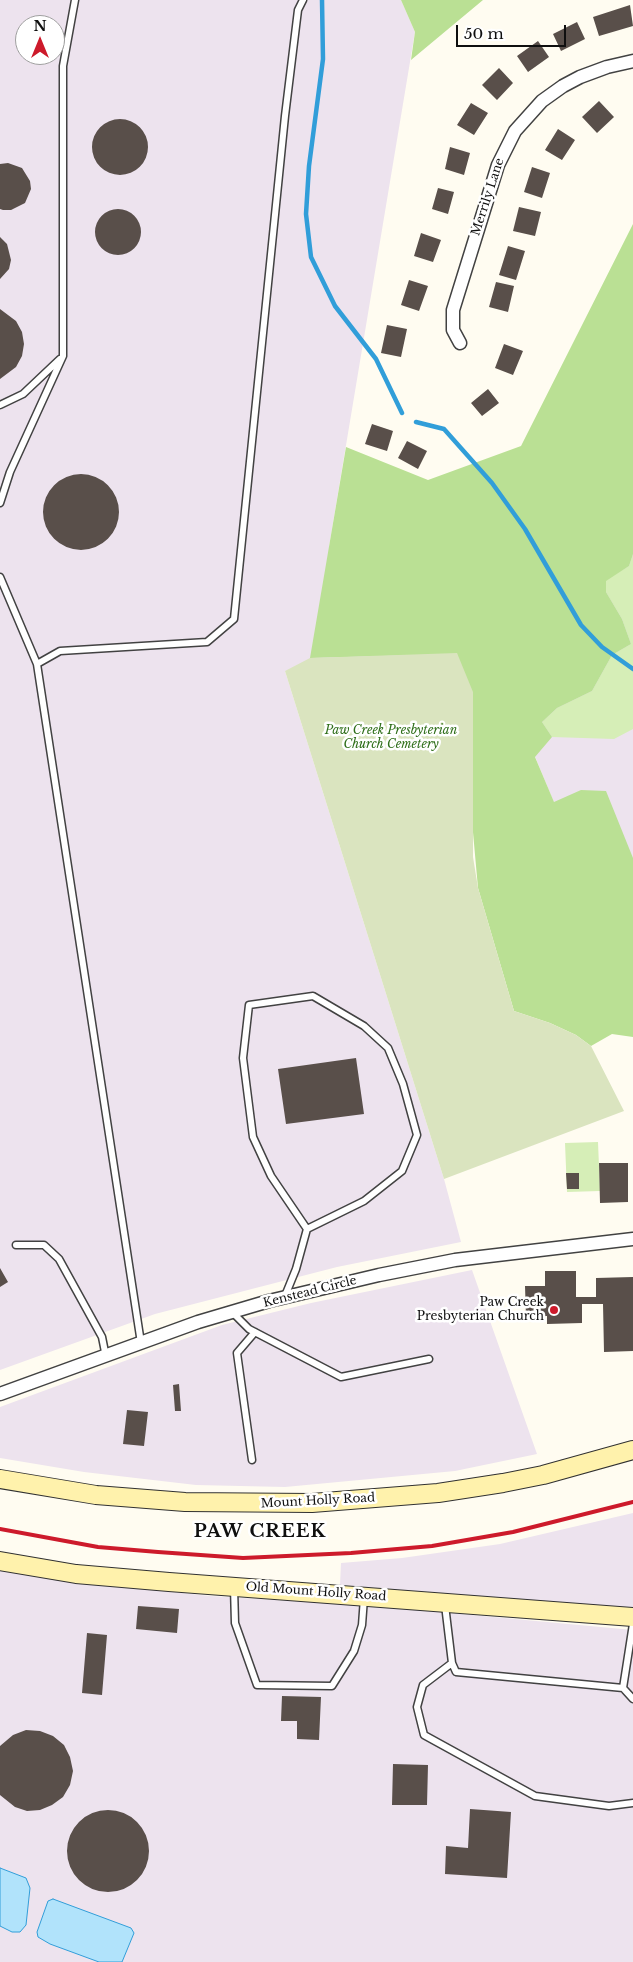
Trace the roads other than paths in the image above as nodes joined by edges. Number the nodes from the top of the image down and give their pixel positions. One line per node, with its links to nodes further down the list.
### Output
1 (75, 0): 5 (lane)
2 (302, 0): 9 (lane)
3 (633, 62): 4 (street, Merrily Lane)
4 (460, 343)
5 (63, 356): 6 (lane); 7 (lane)
6 (0, 405)
7 (0, 503)
8 (0, 577): 9 (lane)
9 (37, 664): 16 (lane)
10 (307, 1229): 10 (lane); 13 (lane)
11 (633, 1239): 13 (street, Kenstead Circle)
12 (16, 1245): 17 (lane)
13 (284, 1298): 14 (street, Kenstead Circle)
14 (232, 1312): 15 (lane); 16 (street, Kenstead Circle)
15 (255, 1332): 18 (lane); 21 (lane)
16 (142, 1343): 17 (street, Kenstead Circle)
17 (106, 1356): 19 (street, Kenstead Circle)
18 (429, 1360)
19 (0, 1394)
20 (633, 1450): 22 (street, Mount Holly Road)
21 (252, 1460)
22 (0, 1479)
23 (0, 1561): 24 (street, Old Mount Holly Road)
24 (234, 1586): 25 (street, Old Mount Holly Road); 25 (lane)
25 (364, 1595): 26 (street, Old Mount Holly Road)
26 (445, 1601): 27 (street, Old Mount Holly Road); 29 (lane)
27 (633, 1617)
28 (633, 1624): 30 (lane)
29 (452, 1663): 30 (lane); 32 (lane)
30 (623, 1688): 31 (lane)
31 (633, 1699)
32 (633, 1803)

